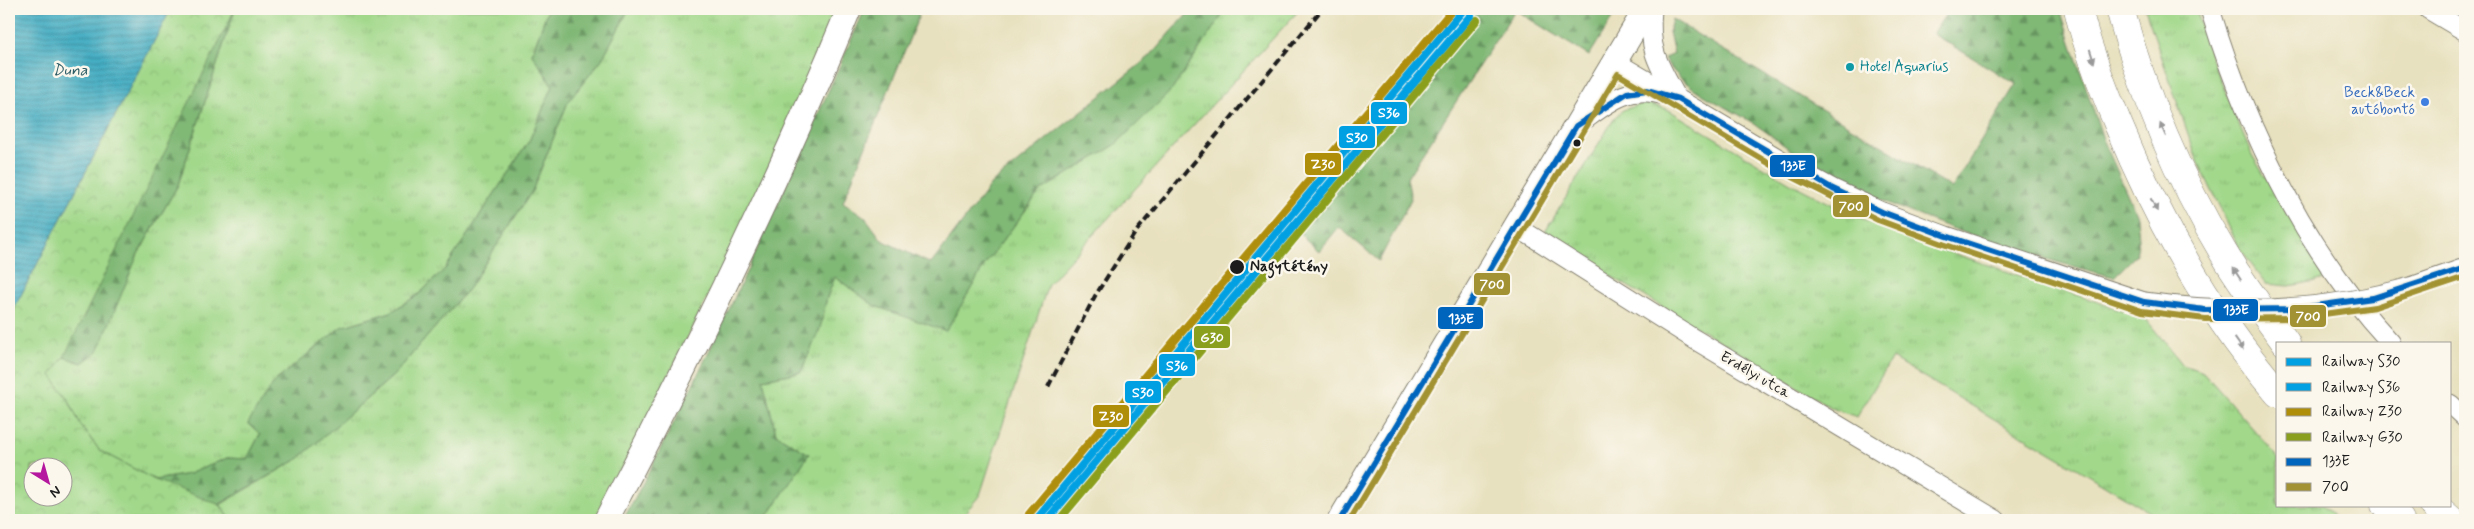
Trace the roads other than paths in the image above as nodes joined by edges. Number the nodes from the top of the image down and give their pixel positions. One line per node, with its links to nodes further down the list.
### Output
1 (849, 9): 21 (main road)
2 (1646, 9): 9 (main road)
3 (1652, 9): 10 (street)
4 (2078, 9): 16 (highway, one-way to 16)
5 (2120, 9): 14 (highway, one-way to 5)
6 (2210, 9): 15 (street)
7 (2428, 9): 8 (street)
8 (2465, 31)
9 (1614, 62): 10 (street); 11 (main road)
10 (1678, 99): 11 (street); 13 (street, bridge)
11 (1576, 126): 12 (main road)
12 (1517, 228): 22 (main road); 23 (street, Erdélyi utca)
13 (2465, 268)
14 (2285, 342)
15 (2390, 342)
16 (2276, 391)
17 (2452, 406): 18 (street)
18 (2465, 418)
19 (2386, 506): 24 (highway)
20 (2435, 506): 25 (highway)
21 (606, 520)
22 (1340, 520)
23 (1996, 520)
24 (2400, 520)
25 (2451, 520)

